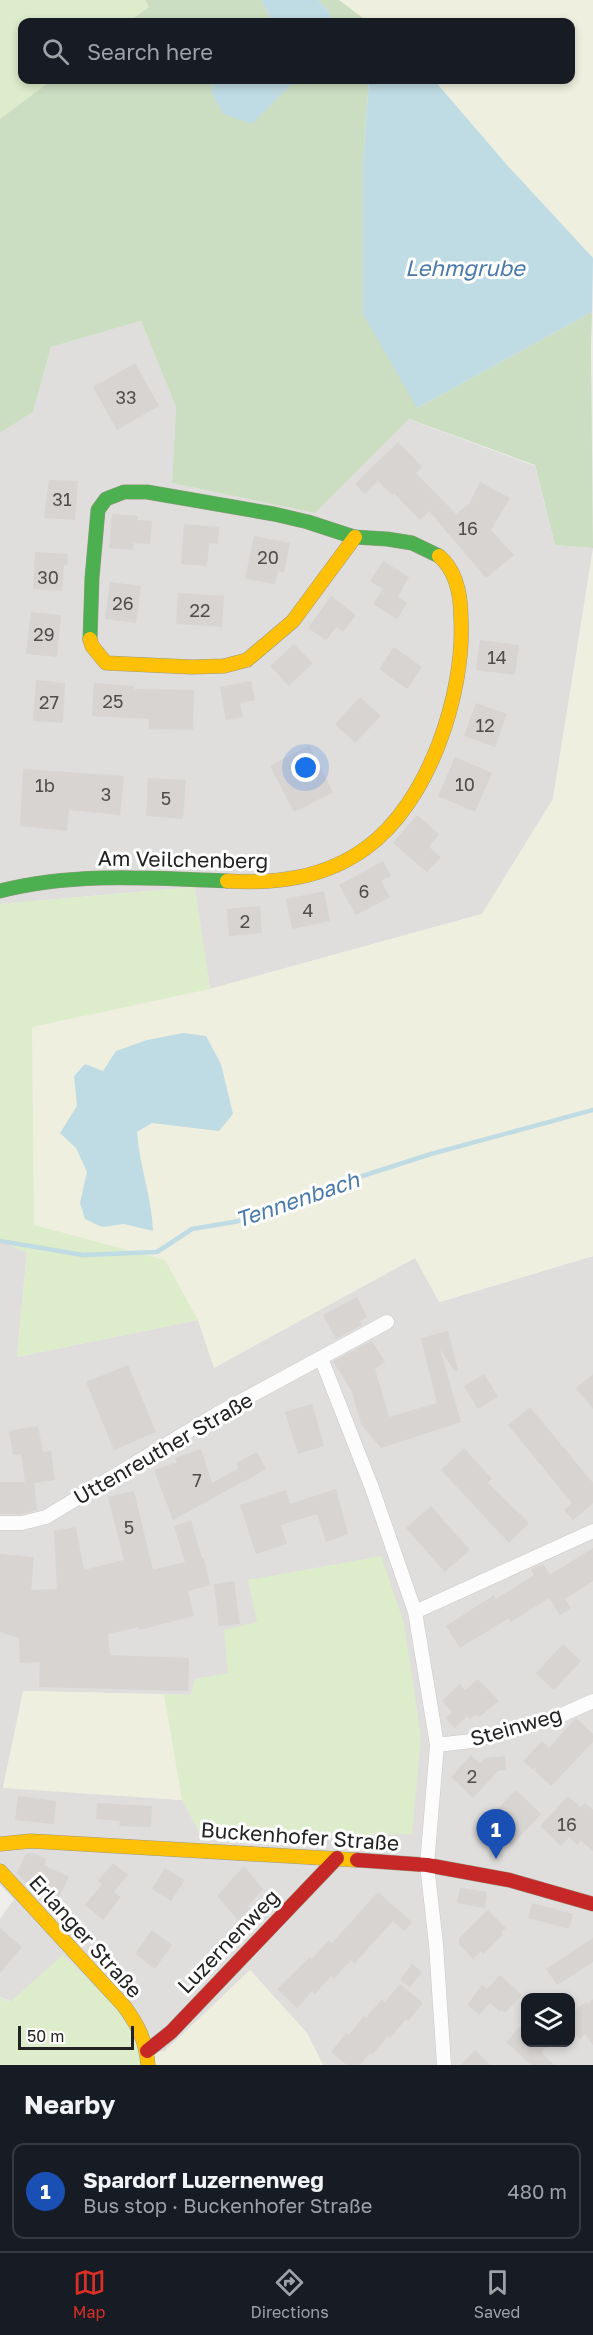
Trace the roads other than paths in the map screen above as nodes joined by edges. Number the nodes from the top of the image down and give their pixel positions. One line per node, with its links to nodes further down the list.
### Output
1 (355, 537): 1 (street, Am Veilchenberg); 2 (street, Am Veilchenberg)
2 (3, 888)
3 (387, 1322): 4 (street, Uttenreuther Straße)
4 (321, 1358): 5 (street, Uttenreuther Straße); 7 (street)
5 (0, 1523)
6 (593, 1532): 7 (street)
7 (415, 1612): 9 (street)
8 (593, 1701): 9 (street, Steinweg)
9 (437, 1745): 12 (street)
10 (0, 1844): 11 (street, Buckenhofer Straße)
11 (337, 1858): 12 (street, Buckenhofer Straße); 15 (street, Luzernenweg)
12 (427, 1865): 14 (street, Buckenhofer Straße); 16 (street)
13 (0, 1871): 15 (street, Erlanger Straße)
14 (593, 1904)
15 (148, 2058)
16 (444, 2065)

